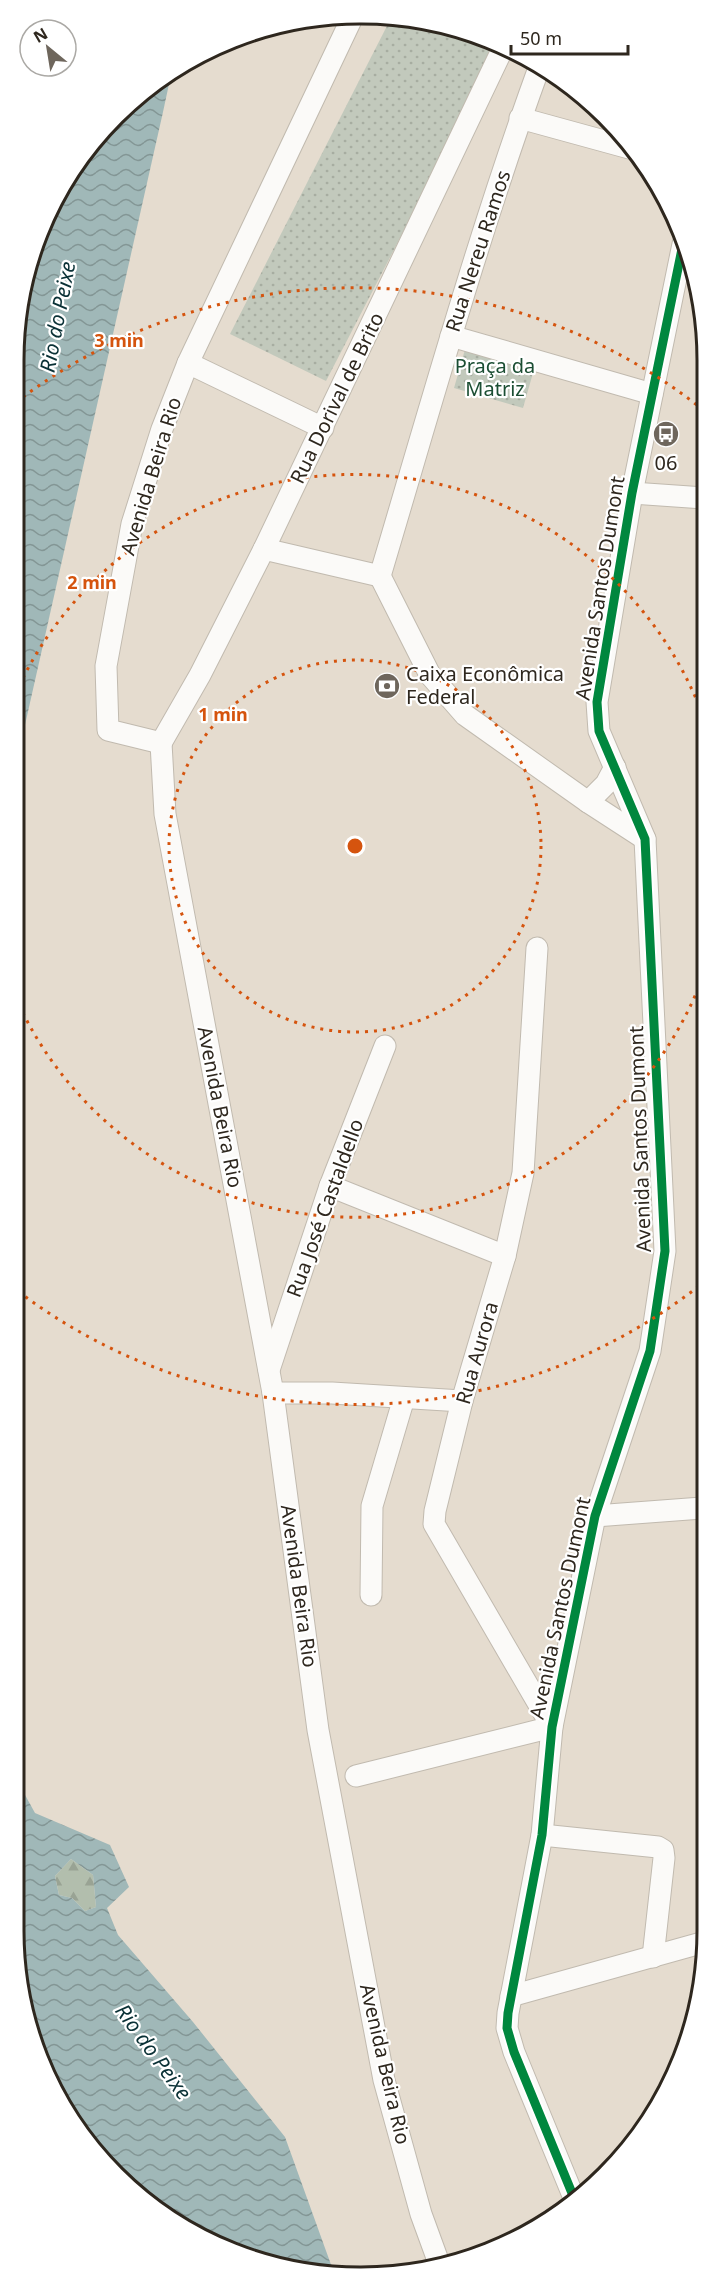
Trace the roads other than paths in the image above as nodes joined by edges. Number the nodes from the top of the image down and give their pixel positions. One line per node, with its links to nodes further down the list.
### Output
1 (349, 25): 8 (street, Avenida Beira Rio)
2 (500, 55): 10 (street, Rua Dorival de Brito)
3 (537, 74): 4 (street, Rua Nereu Ramos)
4 (520, 118): 5 (street); 7 (street, Rua Nereu Ramos)
5 (618, 145)
6 (680, 256): 9 (street, Avenida Santos Dumont)
7 (451, 336): 9 (street); 14 (street, Rua Nereu Ramos)
8 (188, 363): 10 (street); 15 (street, Avenida Beira Rio)
9 (652, 394): 11 (street, Avenida Santos Dumont)
10 (323, 428): 13 (street, Rua Dorival de Brito)
11 (632, 493): 12 (street); 16 (street, Avenida Santos Dumont)
12 (697, 498)
13 (264, 549): 14 (street); 15 (street, Rua Dorival de Brito)
14 (380, 576): 17 (street)
15 (161, 743): 23 (street, Avenida Beira Rio)
16 (615, 767): 17 (street); 18 (street, Avenida Santos Dumont)
17 (588, 802): 18 (street)
18 (645, 839): 28 (street, Avenida Santos Dumont)
19 (537, 948): 22 (street, Rua Aurora)
20 (385, 1046): 21 (street, Rua José Castaldello)
21 (330, 1186): 22 (street); 23 (street, Rua José Castaldello)
22 (505, 1256): 26 (street, Rua Aurora)
23 (269, 1372): 24 (street, Avenida Beira Rio)
24 (273, 1393): 25 (street); 37 (street, Avenida Beira Rio)
25 (404, 1398): 26 (street); 29 (street)
26 (462, 1401): 30 (street, Rua Aurora)
27 (697, 1508): 28 (street)
28 (595, 1516): 30 (street, Avenida Santos Dumont)
29 (371, 1595)
30 (552, 1726): 31 (street); 32 (street, Avenida Santos Dumont)
31 (356, 1776)
32 (542, 1835): 34 (street); 35 (street, Avenida Santos Dumont)
33 (696, 1944): 34 (street)
34 (653, 1957): 35 (street)
35 (511, 1996): 36 (street, Avenida Santos Dumont)
36 (571, 2192)
37 (437, 2258)

